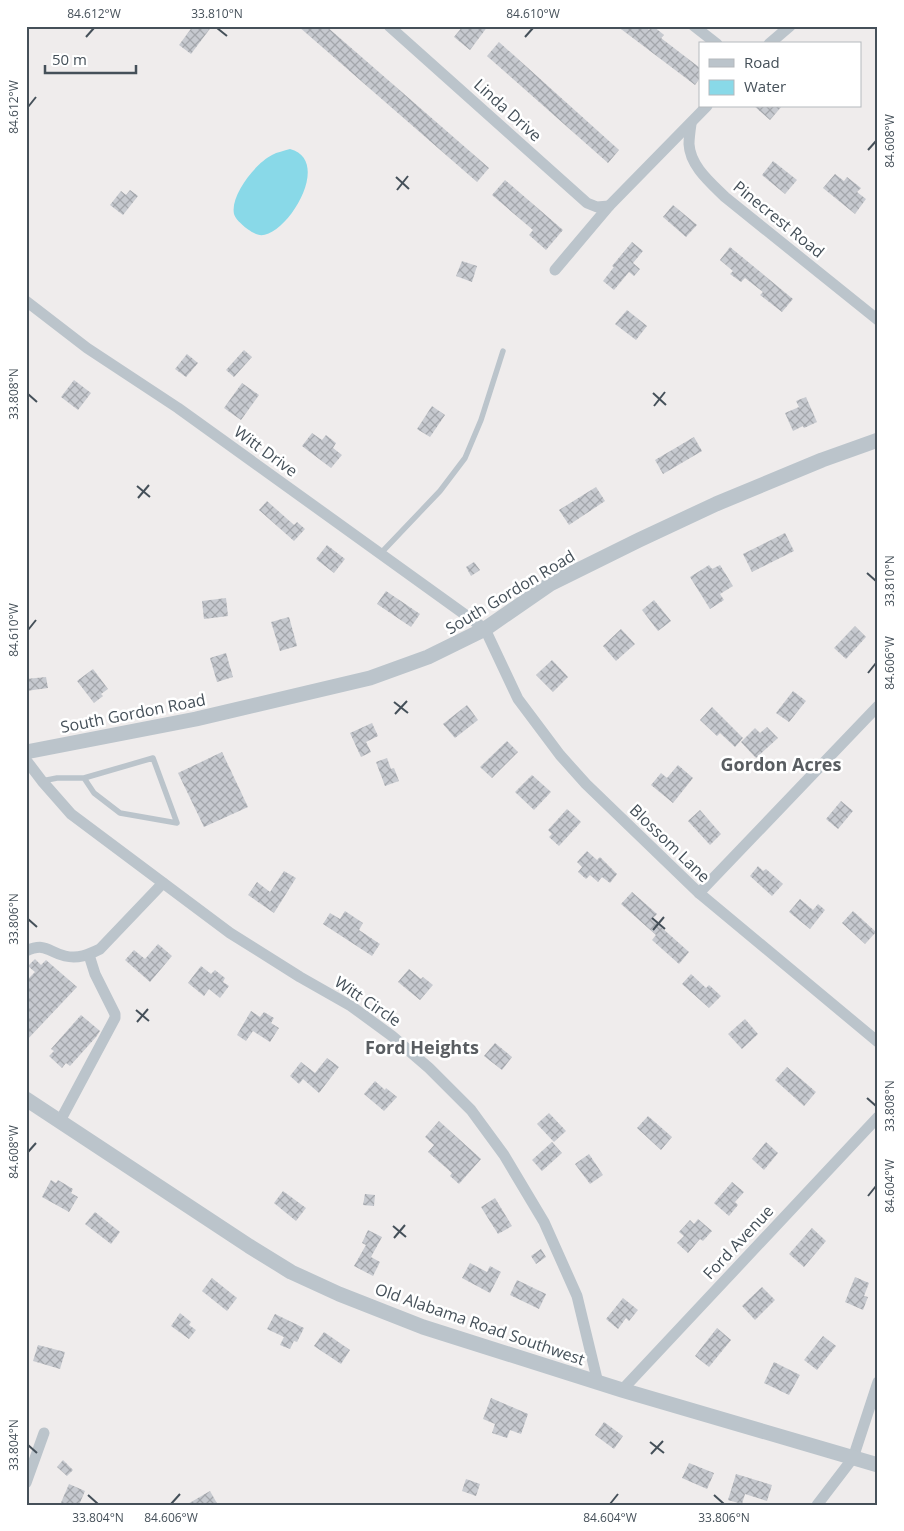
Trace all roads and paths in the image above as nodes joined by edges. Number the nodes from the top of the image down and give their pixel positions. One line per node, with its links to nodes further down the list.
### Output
1 (389, 26): 8 (street, Linda Drive)
2 (694, 26): 4 (street)
3 (790, 26): 5 (street)
4 (714, 42)
5 (771, 42)
6 (705, 108): 7 (street)
7 (691, 124): 8 (street); 11 (street, Pinecrest Road)
8 (609, 206): 9 (street)
9 (555, 270)
10 (26, 301): 14 (street, Witt Drive)
11 (878, 320)
12 (502, 351): 14 (lane)
13 (878, 440): 15 (street, South Gordon Road)
14 (381, 554): 15 (street, Witt Drive)
15 (485, 630): 17 (street, South Gordon Road); 22 (street, Blossom Lane)
16 (878, 706): 22 (street)
17 (26, 752)
18 (26, 760): 20 (street, Witt Circle)
19 (84, 778): 19 (lane); 20 (lane)
20 (42, 781): 21 (street, Witt Circle)
21 (163, 883): 24 (street); 29 (street, Witt Circle)
22 (699, 893): 25 (street, Blossom Lane)
23 (26, 951): 24 (street)
24 (89, 955): 28 (street)
25 (878, 1042)
26 (26, 1099): 28 (street, Old Alabama Road Southwest)
27 (878, 1116): 31 (street, Ford Avenue)
28 (60, 1121): 29 (street, Old Alabama Road Southwest)
29 (598, 1382): 31 (street, Old Alabama Road Southwest)
30 (878, 1382): 33 (street)
31 (622, 1390): 33 (street, Old Alabama Road Southwest)
32 (44, 1433): 35 (street)
33 (852, 1458): 34 (street, Old Alabama Road Southwest); 36 (street)
34 (878, 1465)
35 (26, 1483)
36 (817, 1505)

